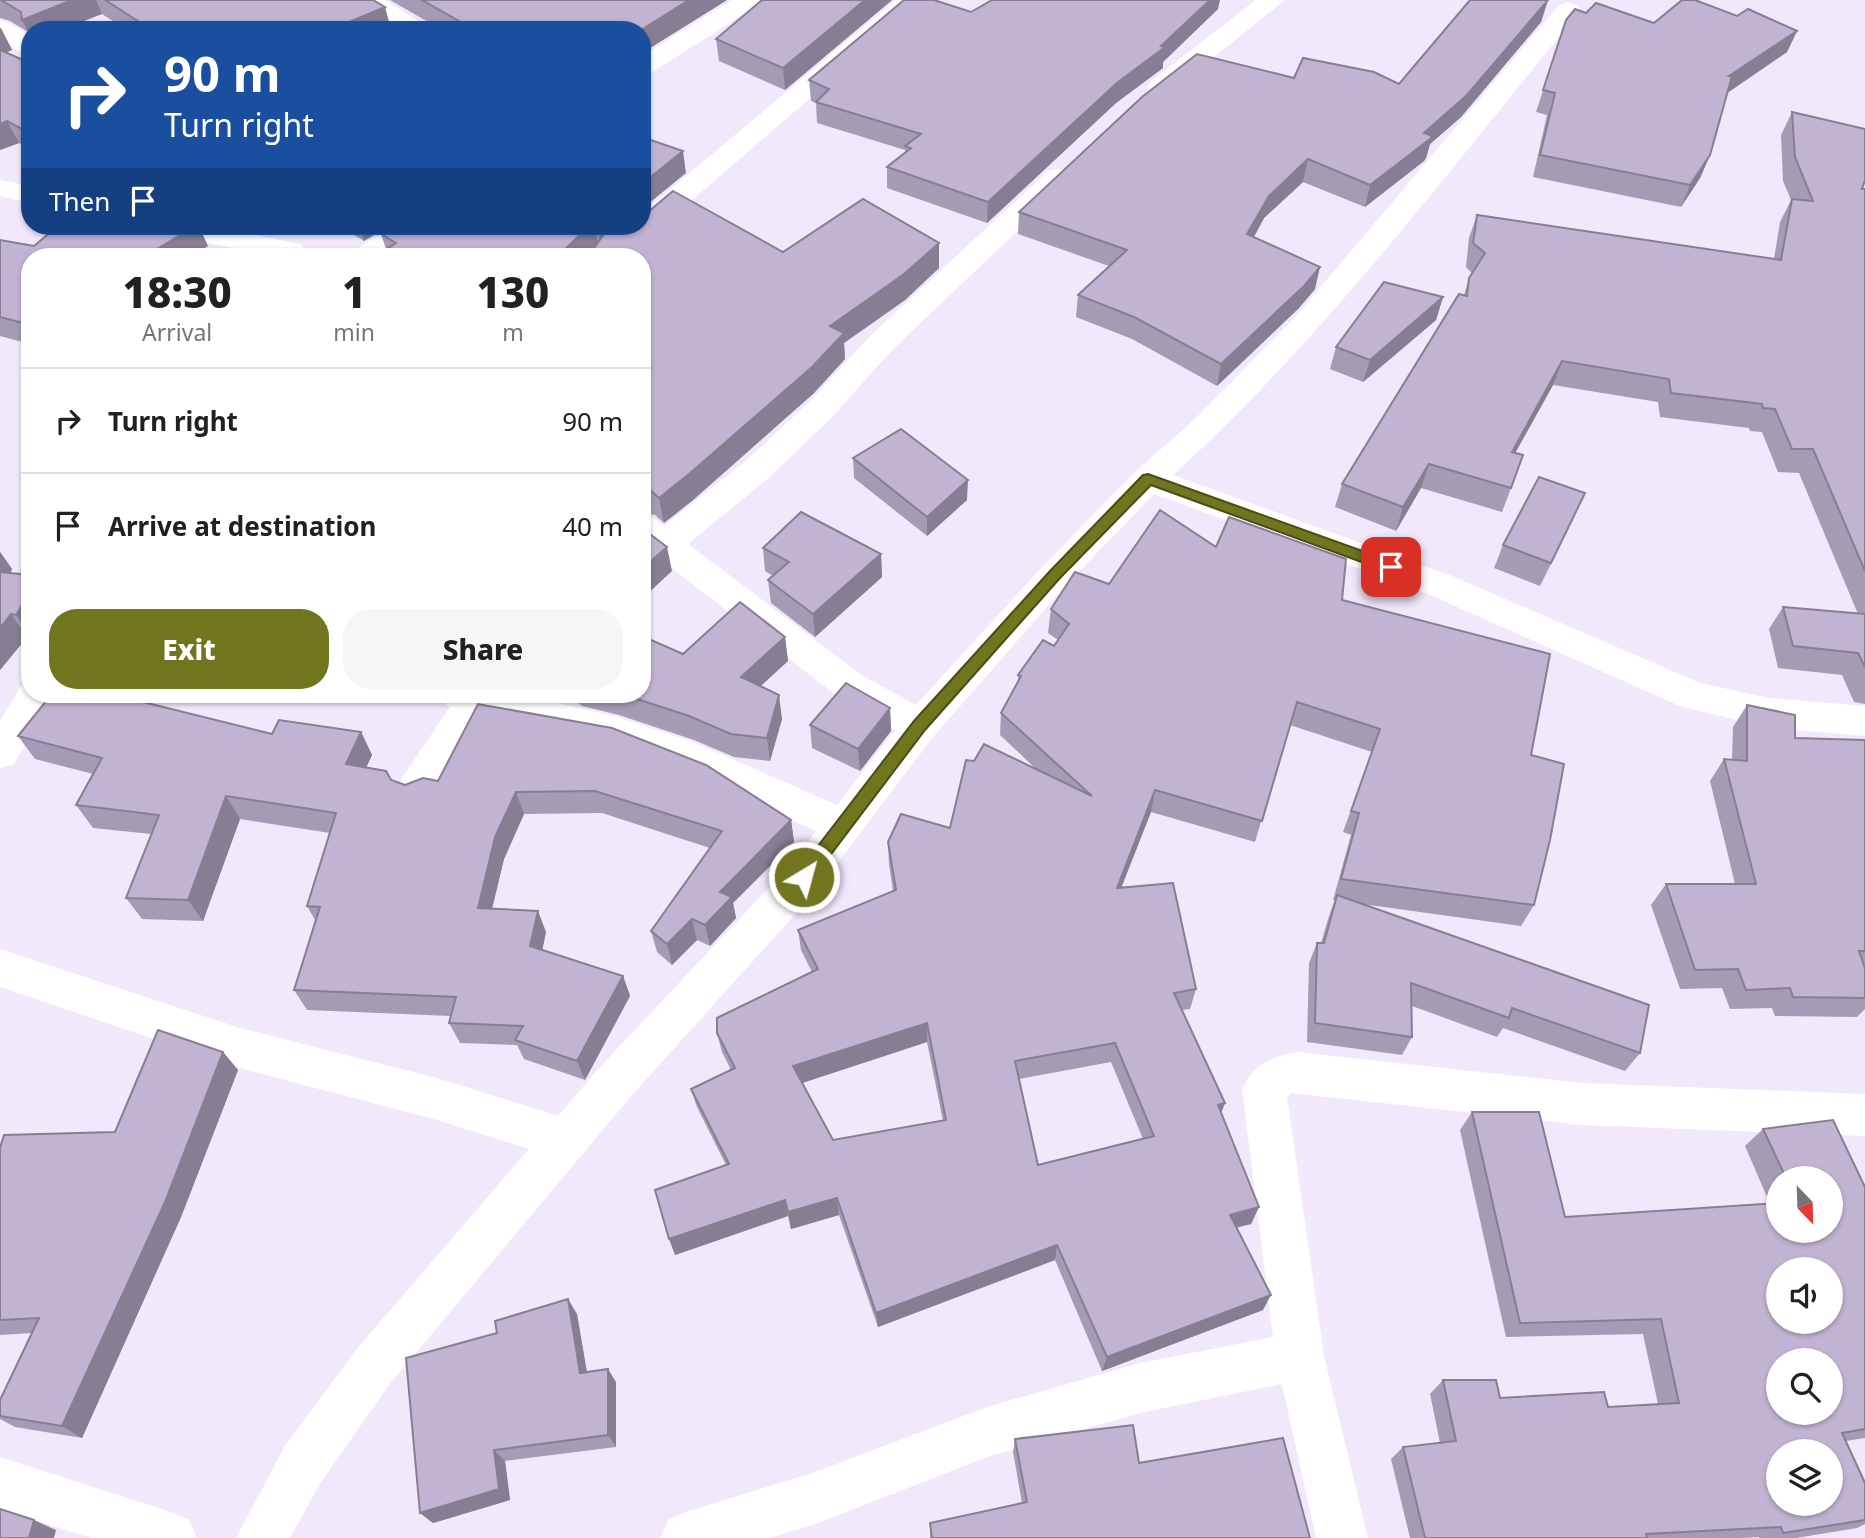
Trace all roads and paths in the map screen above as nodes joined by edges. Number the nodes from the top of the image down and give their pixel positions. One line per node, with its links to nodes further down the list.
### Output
1 (368, 0): 6 (street)
2 (748, 0): 9 (street)
3 (911, 0): 14 (street)
4 (1272, 0): 10 (street)
5 (1568, 10): 21 (street)
6 (401, 21)
7 (0, 28): 8 (street)
8 (21, 42)
9 (651, 62)
10 (1139, 103)
11 (1079, 158): 22 (street)
12 (0, 188): 13 (street)
13 (21, 193)
14 (651, 221)
15 (226, 235): 18 (street)
16 (398, 235): 19 (street)
17 (634, 235): 20 (street)
18 (287, 244)
19 (377, 248)
20 (619, 248)
21 (1148, 479): 26 (street); 27 (street)
22 (654, 535): 27 (street)
23 (30, 703): 28 (street)
24 (464, 703): 29 (street)
25 (493, 703): 30 (street)
26 (1865, 721)
27 (920, 726): 30 (street)
28 (0, 753)
29 (416, 789)
30 (844, 825): 33 (street)
31 (0, 968): 33 (street)
32 (1865, 1115): 34 (street)
33 (567, 1140): 37 (street)
34 (1300, 1356): 38 (street); 39 (street)
35 (0, 1483): 36 (street)
36 (171, 1538)
37 (262, 1538)
38 (686, 1538)
39 (1342, 1538)

